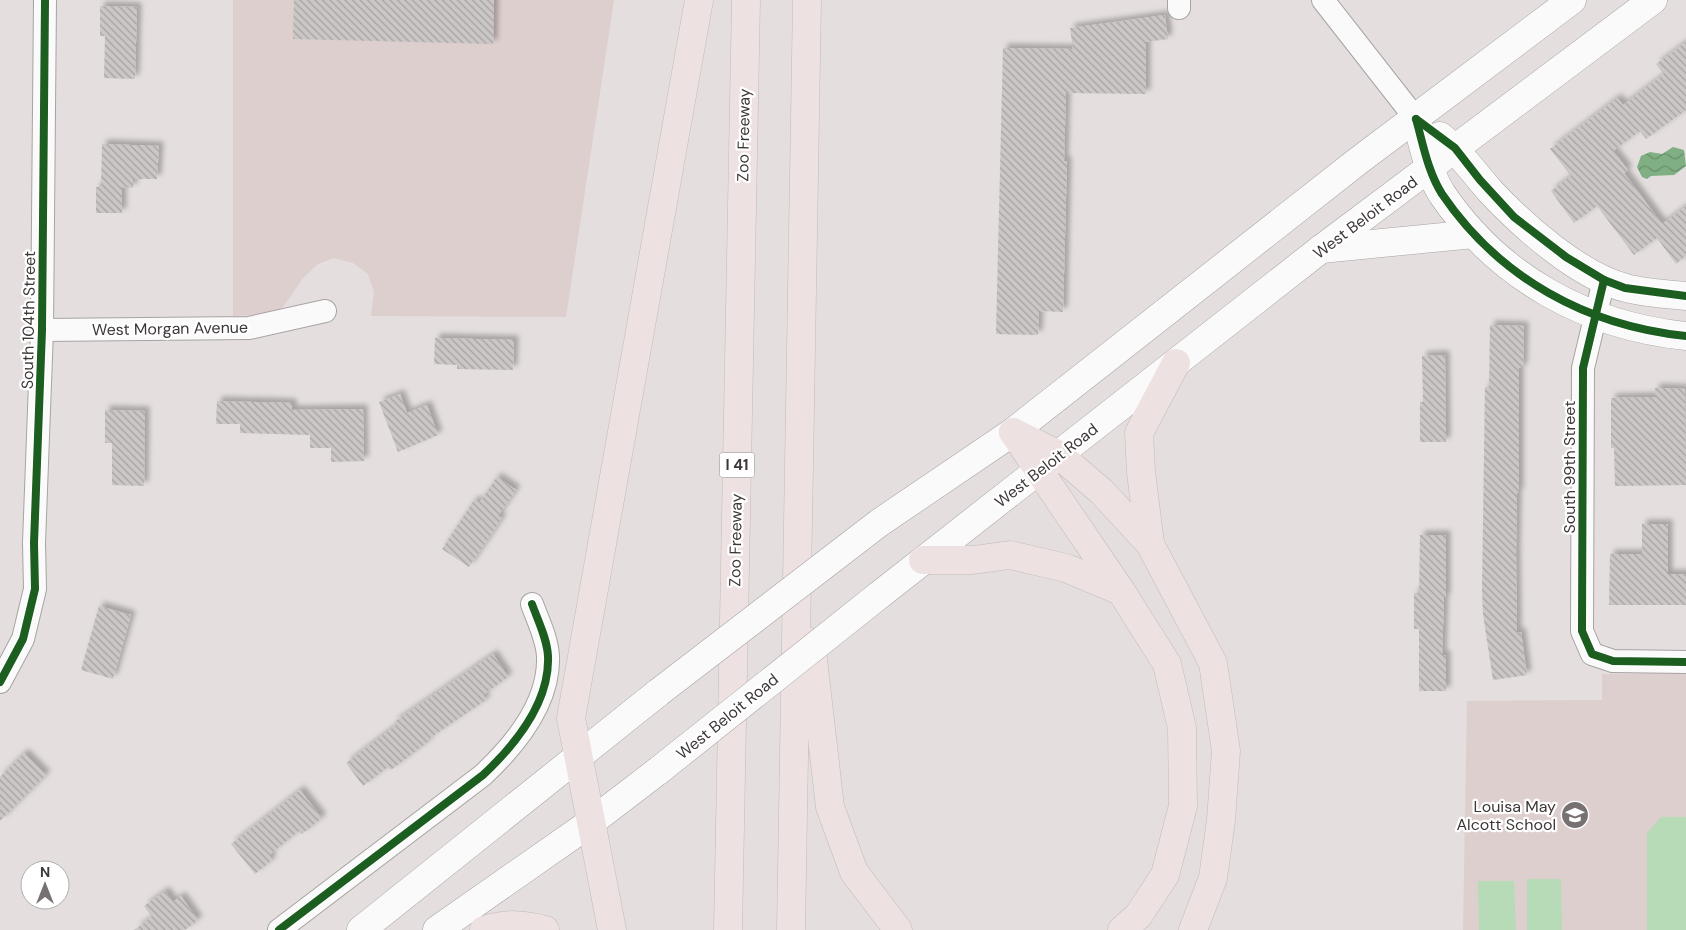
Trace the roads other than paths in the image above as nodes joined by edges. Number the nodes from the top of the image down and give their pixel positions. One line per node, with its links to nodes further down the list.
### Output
1 (45, 0): 17 (street, South 104th Street)
2 (699, 0): 29 (highway)
3 (746, 0): 37 (highway, Zoo Freeway / I 41)
4 (807, 0): 22 (highway)
5 (1323, 0): 8 (street)
6 (1572, 0): 8 (main road)
7 (1653, 0): 9 (main road, West Beloit Road)
8 (1416, 119): 9 (main road); 10 (main road); 20 (main road)
9 (1455, 148): 10 (main road, West Beloit Road); 13 (main road)
10 (1429, 168): 11 (main road); 12 (main road, West Beloit Road)
11 (1474, 234): 12 (main road); 16 (main road)
12 (1321, 249): 19 (main road, West Beloit Road)
13 (1604, 280): 14 (main road); 16 (street, South 99th Street)
14 (1686, 296)
15 (325, 312): 17 (street, West Morgan Avenue)
16 (1595, 317): 18 (main road); 27 (street, South 99th Street)
17 (42, 330): 28 (street, South 104th Street)
18 (1686, 336)
19 (1176, 363): 21 (main road, West Beloit Road); 23 (highway)
20 (1013, 432): 21 (highway); 29 (main road, bridge)
21 (1049, 463): 23 (highway); 24 (main road, West Beloit Road); 25 (highway)
22 (798, 536): 38 (highway); 39 (highway)
23 (1150, 544): 41 (highway)
24 (923, 560): 25 (highway); 30 (main road, West Beloit Road, bridge)
25 (1121, 591): 40 (highway)
26 (532, 604): 31 (street)
27 (1686, 662)
28 (0, 682)
29 (578, 758): 30 (highway); 32 (main road)
30 (590, 823): 33 (main road, West Beloit Road); 36 (highway)
31 (279, 930)
32 (361, 930)
33 (437, 930)
34 (484, 930): 35 (highway)
35 (545, 930)
36 (612, 930)
37 (728, 930)
38 (791, 930)
39 (898, 930)
40 (1122, 930)
41 (1192, 930)

